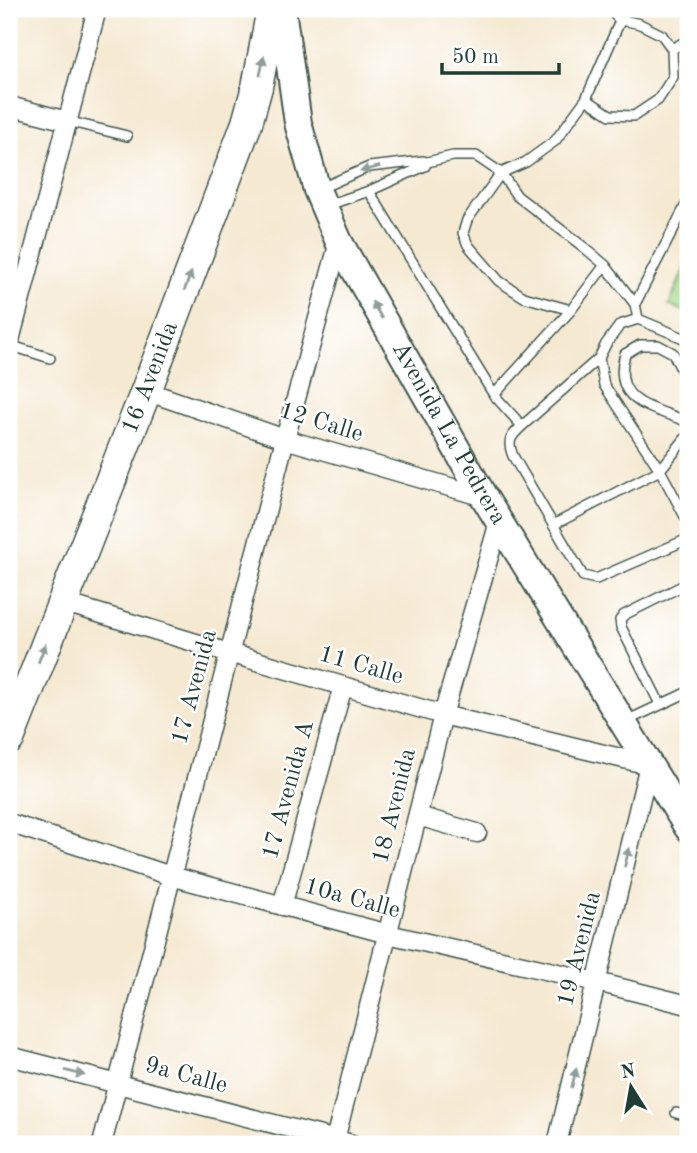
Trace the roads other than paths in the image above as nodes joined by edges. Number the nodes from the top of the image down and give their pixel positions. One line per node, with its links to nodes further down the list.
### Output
1 (97, 9): 10 (street)
2 (272, 9): 27 (main road, 16 Avenida, one-way to 2)
3 (282, 9): 15 (street, Avenida La Pedrera)
4 (610, 9): 5 (lane)
5 (620, 21): 7 (lane); 8 (lane)
6 (688, 40): 7 (lane)
7 (671, 49): 8 (lane)
8 (586, 99): 13 (lane)
9 (9, 106): 10 (street)
10 (67, 121): 11 (lane); 23 (street)
11 (127, 136)
12 (427, 162): 13 (lane); 14 (lane); 15 (lane, one-way to 15)
13 (501, 173): 18 (lane); 20 (lane)
14 (369, 191): 15 (lane); 28 (lane)
15 (320, 198): 17 (street, Avenida La Pedrera)
16 (688, 201): 19 (lane)
17 (339, 243): 32 (street, 17 Avenida); 34 (street, Avenida La Pedrera, one-way to 17)
18 (605, 265): 19 (lane); 20 (lane)
19 (635, 304): 21 (lane)
20 (571, 310): 28 (lane)
21 (638, 319): 22 (lane); 25 (lane)
22 (688, 340)
23 (9, 344): 24 (lane)
24 (50, 358)
25 (599, 358): 30 (lane); 33 (lane)
26 (688, 383): 29 (lane)
27 (146, 391): 32 (street, 12 Calle); 40 (main road, 16 Avenida)
28 (494, 396): 30 (lane)
29 (688, 422)
30 (522, 426): 37 (lane)
31 (688, 435): 33 (lane)
32 (285, 439): 34 (street, 12 Calle); 41 (street, 17 Avenida)
33 (660, 470): 36 (lane); 37 (lane)
34 (484, 497): 35 (street, Avenida La Pedrera)
35 (499, 522): 45 (street, 18 Avenida); 46 (street, Avenida La Pedrera)
36 (688, 522)
37 (553, 525): 38 (lane)
38 (688, 539)
39 (688, 583): 44 (lane)
40 (62, 602): 41 (street, 11 Calle); 47 (main road, 16 Avenida, one-way to 40)
41 (229, 653): 42 (street, 11 Calle); 53 (street, 17 Avenida)
42 (343, 686): 45 (street, 11 Calle); 54 (street, 17 Avenida A)
43 (688, 692): 44 (lane)
44 (660, 704): 46 (lane)
45 (443, 715): 48 (street, 11 Calle); 49 (street, 18 Avenida)
46 (623, 723): 48 (street, Avenida La Pedrera)
47 (9, 739)
48 (649, 765): 51 (street, Avenida La Pedrera); 56 (street, 19 Avenida, one-way to 48)
49 (418, 816): 52 (street); 55 (street, 18 Avenida)
50 (9, 823): 53 (street, 10a Calle)
51 (688, 828)
52 (477, 833)
53 (171, 876): 54 (street, 10a Calle); 59 (street, 17 Avenida)
54 (282, 906): 55 (street, 10a Calle)
55 (388, 934): 56 (street, 10a Calle); 62 (street, 18 Avenida)
56 (597, 982): 57 (street, 10a Calle); 64 (street, 19 Avenida, one-way to 56)
57 (688, 1005)
58 (9, 1056): 59 (street, 9a Calle, one-way to 59)
59 (118, 1084): 62 (street, 9a Calle); 63 (street, 17 Avenida)
60 (676, 1113): 61 (lane)
61 (688, 1116)
62 (340, 1143)
63 (102, 1144)
64 (557, 1144)

